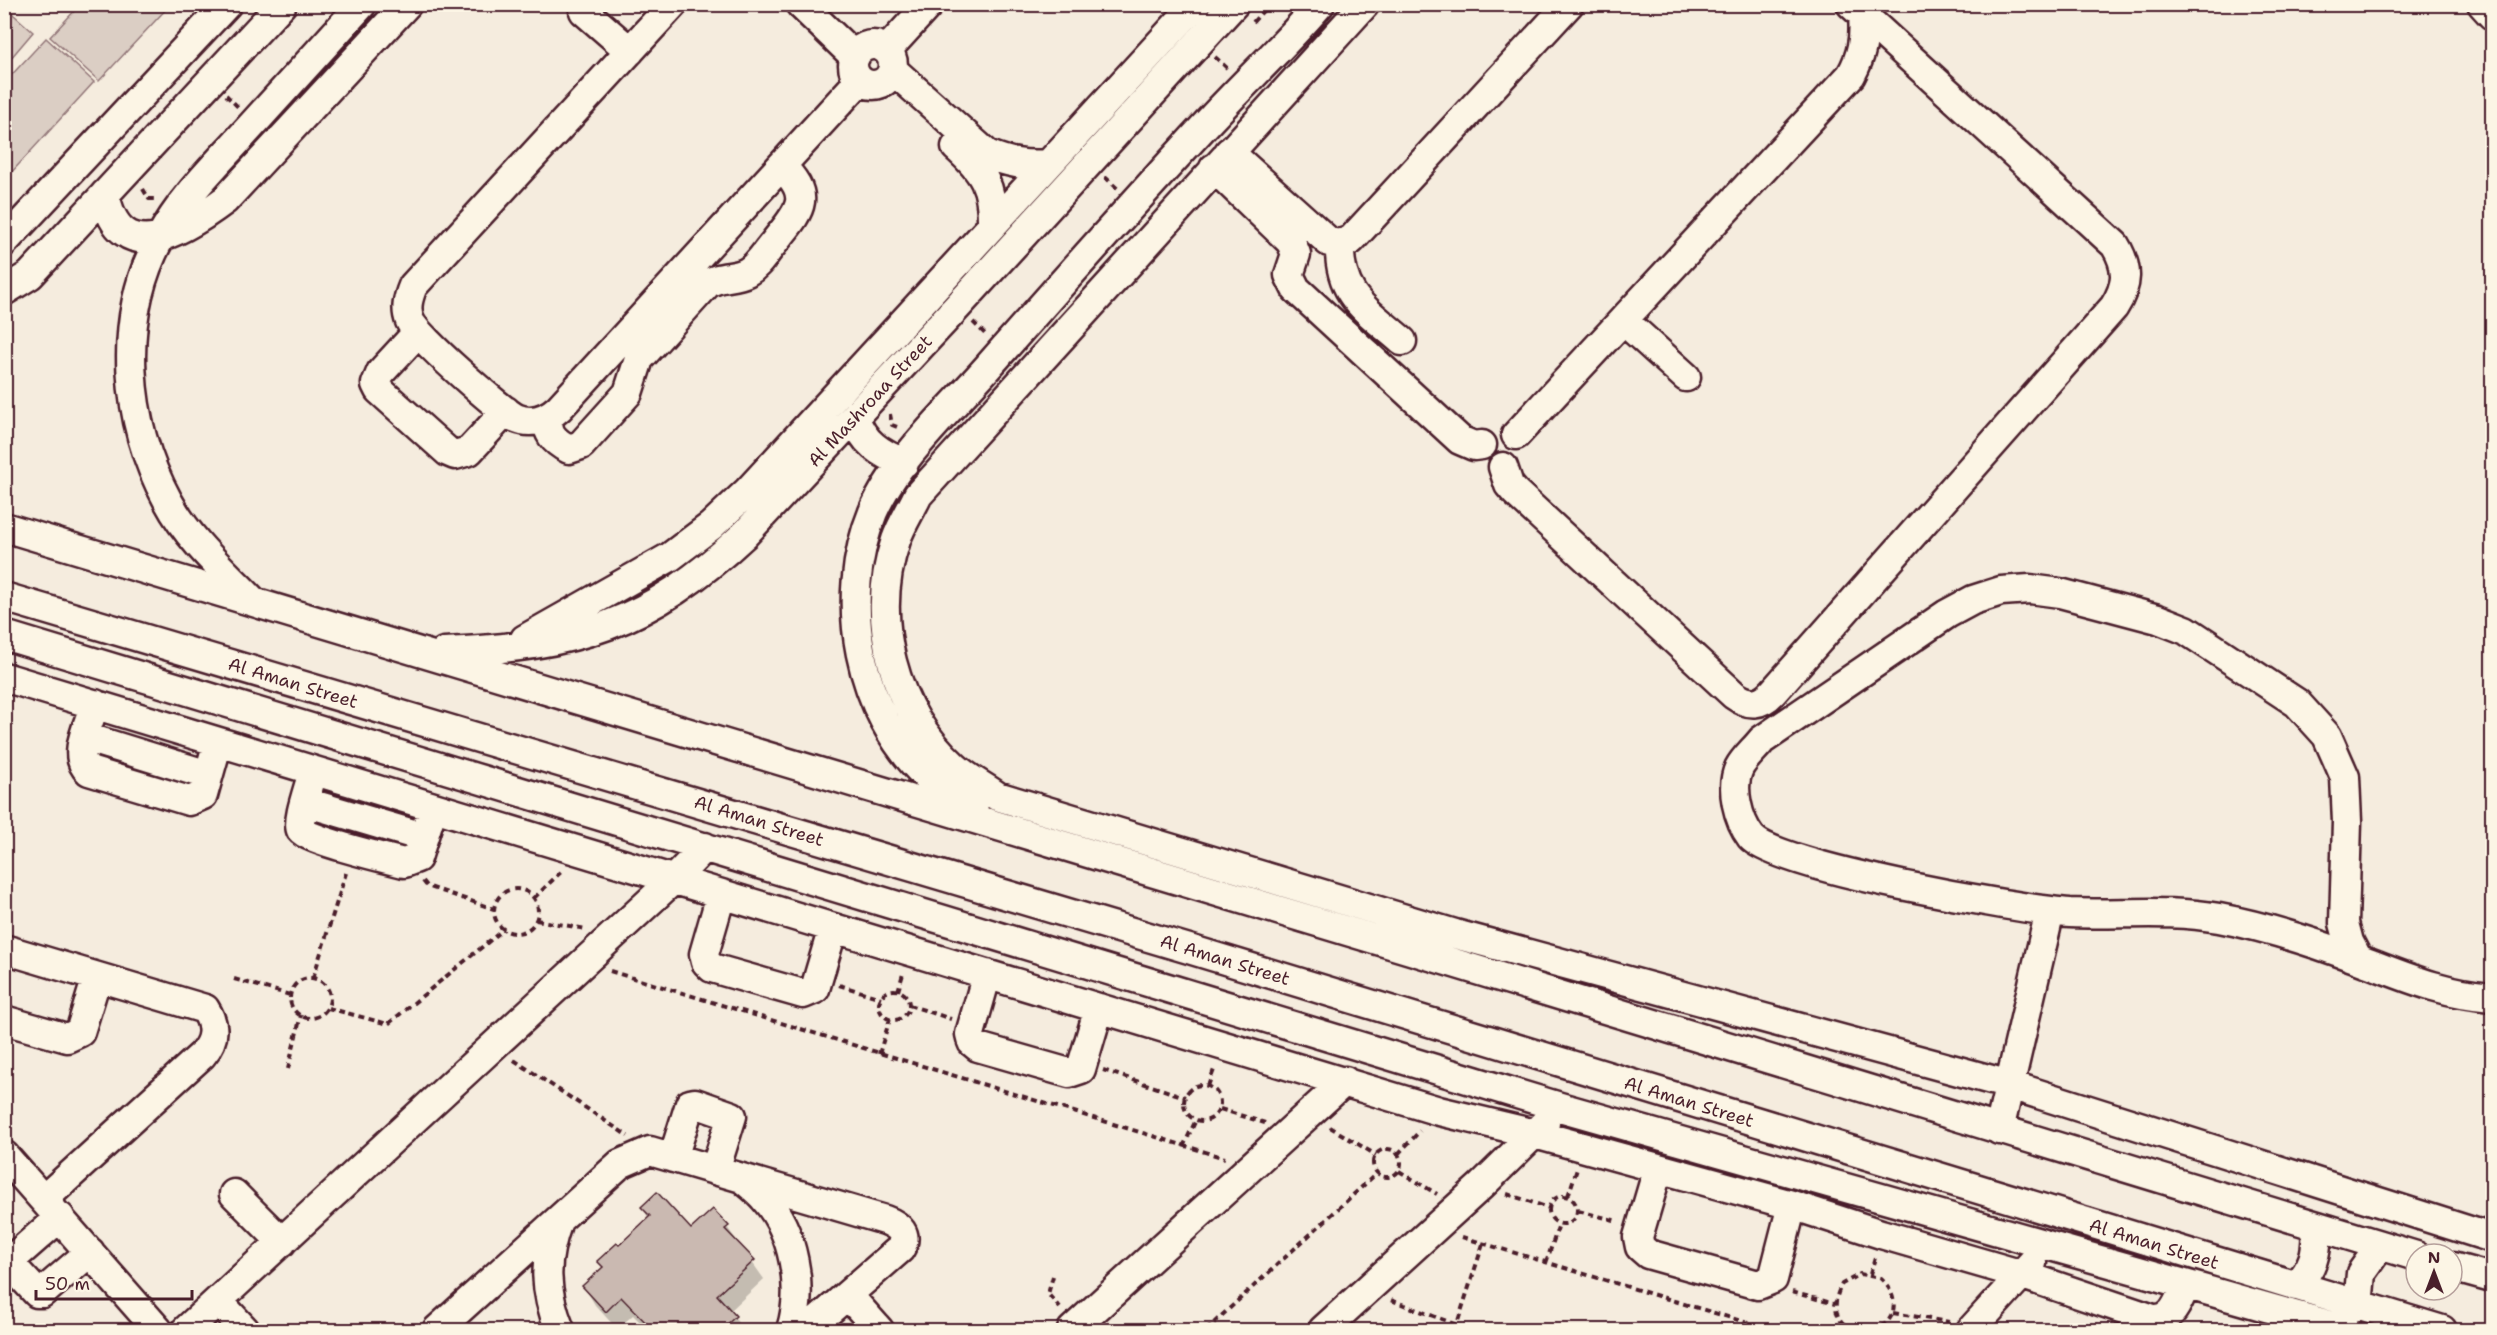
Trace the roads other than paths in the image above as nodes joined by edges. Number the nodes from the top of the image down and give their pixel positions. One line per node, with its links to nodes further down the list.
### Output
1 (227, 4): 31 (street)
2 (282, 4): 26 (street)
3 (362, 4): 30 (street)
4 (407, 4): 30 (street)
5 (673, 4): 19 (street)
6 (800, 4): 21 (street)
7 (822, 4): 21 (street)
8 (929, 4): 21 (street)
9 (1196, 4): 24 (street)
10 (1365, 4): 18 (street)
11 (1569, 4): 32 (street)
12 (2482, 4): 16 (street)
13 (1315, 10): 18 (street); 27 (street)
14 (1857, 10): 20 (street); 22 (street)
15 (584, 11): 19 (street)
16 (2493, 15)
17 (1241, 16): 35 (street, Al Mashroaa Street)
18 (1335, 37): 23 (street)
19 (630, 51): 37 (street)
20 (1909, 57): 22 (street); 46 (street)
21 (874, 64): 24 (street); 25 (street); 28 (street)
22 (1851, 75): 36 (street)
23 (1222, 160): 29 (street); 32 (street); 44 (street)
24 (1048, 164): 28 (street)
25 (781, 166): 41 (street); 41 (street)
26 (105, 194): 30 (street); 33 (street)
27 (1129, 207): 29 (street); 45 (street)
28 (992, 225): 34 (street)
29 (1154, 234): 80 (street)
30 (159, 239): 49 (street)
31 (4, 242)
32 (1341, 244): 38 (street)
33 (4, 291)
34 (926, 299): 35 (street); 51 (street)
35 (965, 319): 42 (street, Al Mashroaa Street)
36 (1623, 320): 39 (street); 43 (street)
37 (417, 333): 40 (street); 40 (street)
38 (1402, 341)
39 (1686, 377)
40 (506, 411): 41 (street)
41 (550, 416)
42 (855, 417): 45 (street); 51 (street, Al Mashroaa Street)
43 (1516, 435): 44 (street); 46 (street)
44 (1482, 446): 46 (street)
45 (904, 463): 61 (street)
46 (1503, 467)
47 (4, 527): 49 (street)
48 (4, 597): 56 (street, Al Aman Street)
49 (255, 602): 52 (street)
50 (4, 635): 59 (street)
51 (507, 649): 52 (street, Al Mashroaa Street)
52 (421, 652): 61 (street)
53 (4, 676): 54 (street)
54 (95, 704): 55 (street); 55 (street)
55 (218, 742): 57 (street)
56 (564, 763): 59 (street); 71 (street, Al Aman Street)
57 (314, 771): 58 (street); 60 (street)
58 (305, 802): 62 (street); 62 (street)
59 (551, 802): 63 (street)
60 (433, 807): 62 (street); 64 (street)
61 (992, 824): 82 (street)
62 (420, 847)
63 (705, 847): 64 (street); 75 (street)
64 (673, 880): 65 (street); 95 (street)
65 (721, 895): 68 (street); 68 (street)
66 (2344, 903): 67 (street); 69 (street); 72 (street)
67 (2050, 911): 69 (street); 80 (street)
68 (833, 928): 73 (street)
69 (2307, 942): 72 (street)
70 (4, 949): 74 (street)
71 (1189, 949): 75 (street); 93 (street, Al Aman Street)
72 (2358, 959): 76 (street)
73 (987, 974): 77 (street); 77 (street)
74 (97, 977): 78 (street); 90 (street)
75 (1176, 990): 81 (street)
76 (2493, 997)
77 (1099, 1008): 79 (street)
78 (4, 1020)
79 (1345, 1081): 83 (street); 109 (street)
80 (2010, 1085): 82 (street); 94 (street)
81 (1560, 1107): 83 (street); 96 (street)
82 (1999, 1130): 92 (street)
83 (1535, 1134): 86 (street); 119 (street)
84 (4, 1155): 90 (street)
85 (661, 1155): 87 (street); 87 (street); 91 (street)
86 (1658, 1169): 89 (street); 89 (street)
87 (728, 1174): 106 (street); 116 (street)
88 (234, 1194): 95 (street)
89 (1792, 1205): 102 (street)
90 (52, 1208): 98 (street); 98 (street)
91 (559, 1219): 114 (street); 115 (street)
92 (2316, 1227): 97 (street); 105 (street)
93 (2132, 1237): 100 (street); 105 (street, Al Aman Street)
94 (2493, 1238)
95 (282, 1242): 107 (street)
96 (2047, 1245): 100 (street); 102 (street)
97 (2380, 1246): 99 (street); 108 (street)
98 (90, 1252): 111 (street)
99 (2404, 1253)
100 (2119, 1266): 104 (street)
101 (2464, 1270): 103 (street)
102 (2023, 1275): 104 (street); 110 (street)
103 (2493, 1278)
104 (2186, 1285): 108 (street)
105 (2296, 1286): 108 (street, Al Aman Street)
106 (848, 1295): 117 (street); 118 (street)
107 (218, 1301): 112 (street); 113 (street)
108 (2352, 1318): 120 (street, Al Aman Street)
109 (1075, 1328)
110 (1973, 1328)
111 (158, 1330)
112 (186, 1330)
113 (245, 1330)
114 (437, 1330)
115 (560, 1330)
116 (791, 1330)
117 (807, 1330)
118 (879, 1330)
119 (1323, 1330)
120 (2442, 1330)

